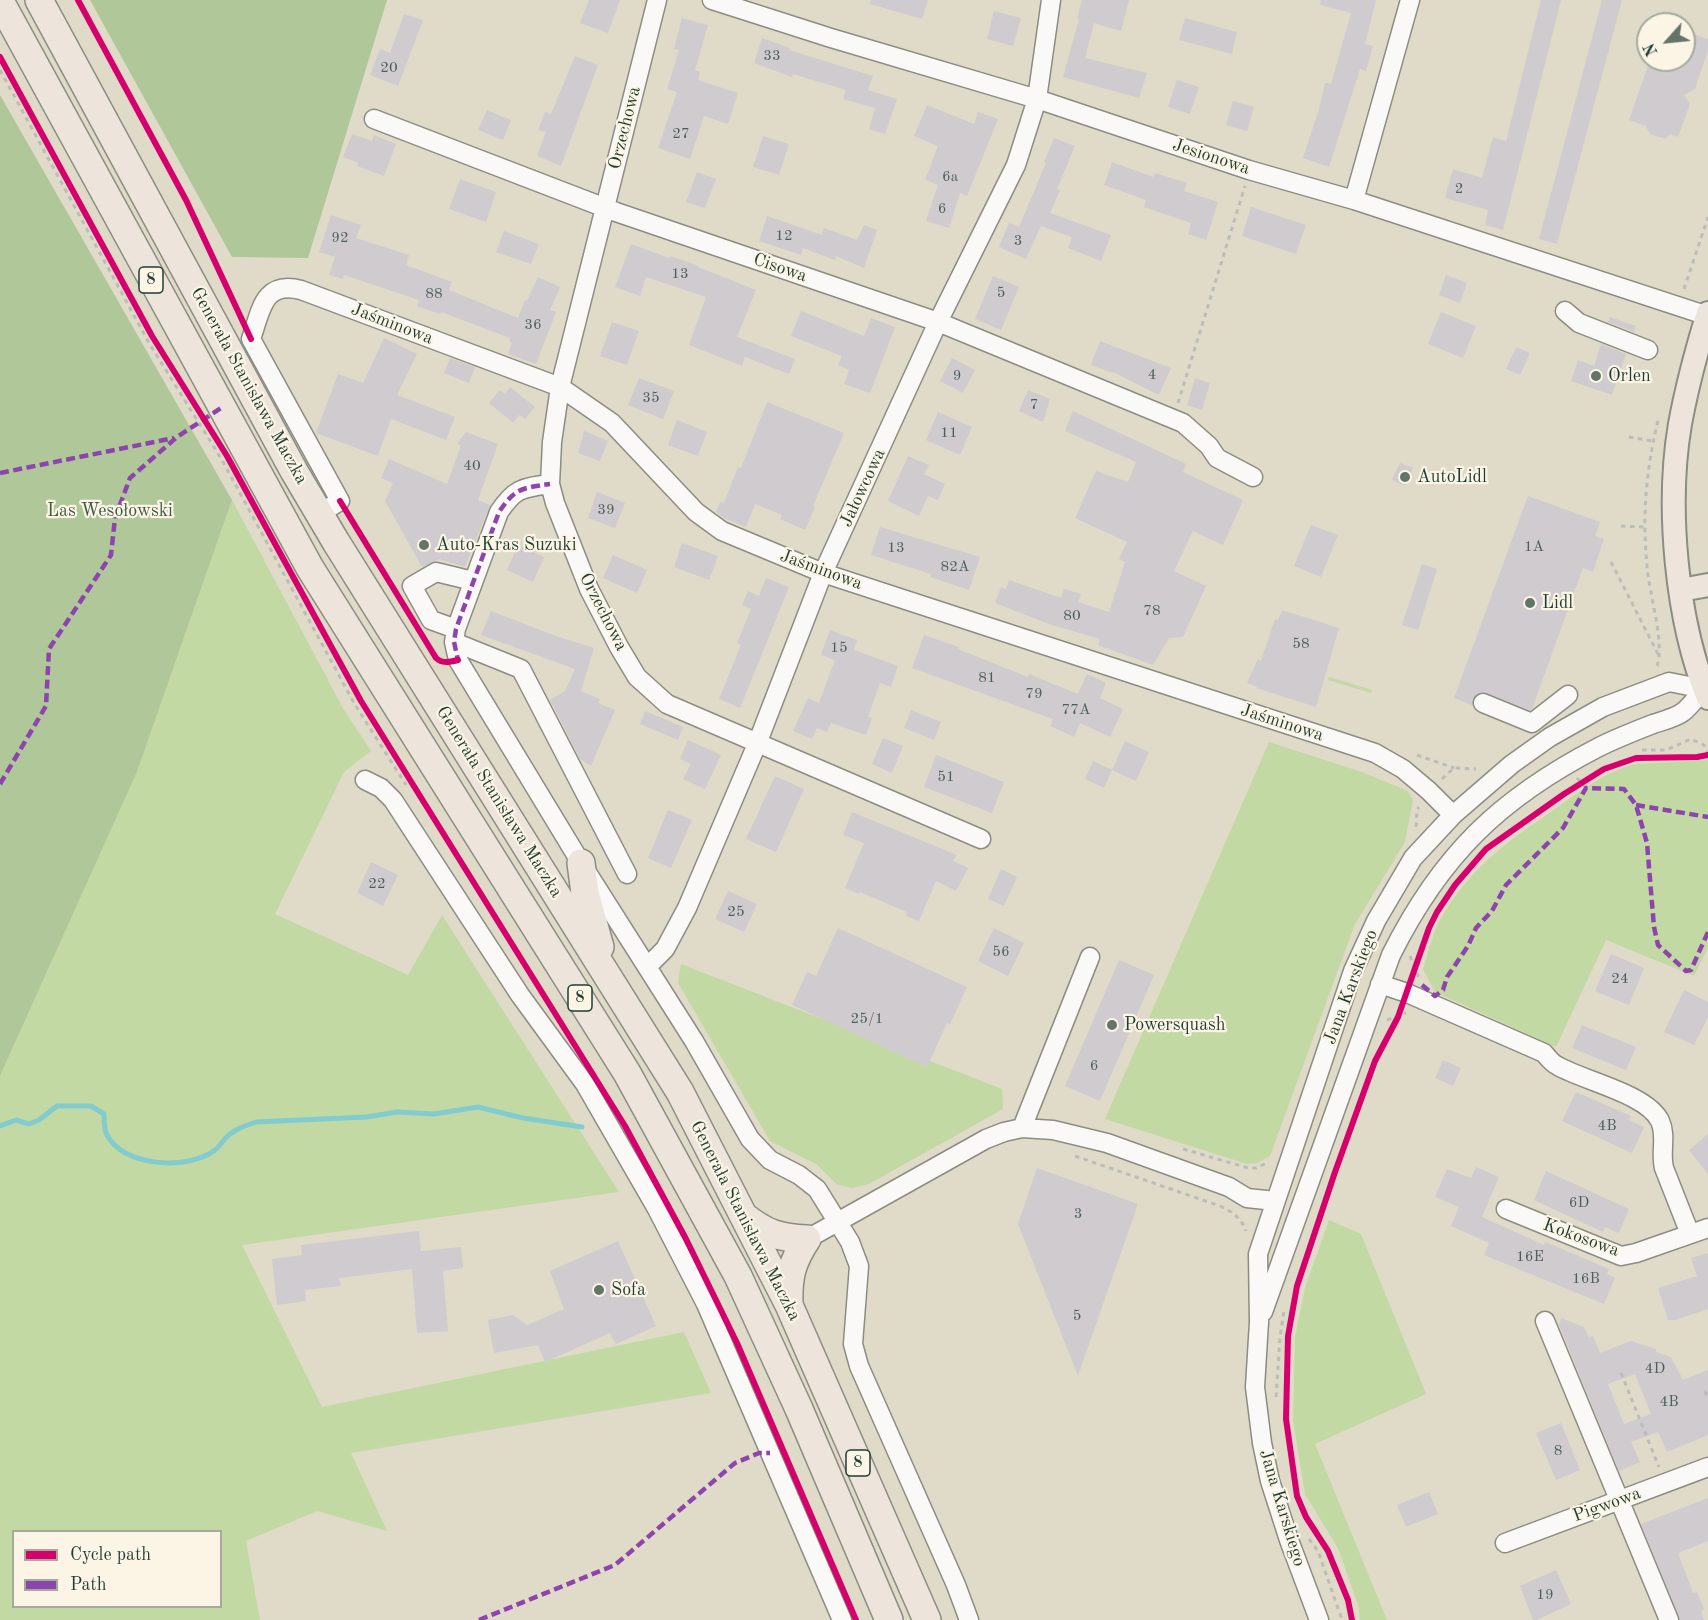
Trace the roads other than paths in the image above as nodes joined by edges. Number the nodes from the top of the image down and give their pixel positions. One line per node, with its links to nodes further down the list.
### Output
1 (39, 0): 10 (highway, Generała Stanisława Maczka / 8)
2 (54, 0): 10 (highway)
3 (657, 0): 14 (street, Orzechowa)
4 (712, 0): 9 (street, Jesionowa)
5 (1052, 0): 9 (street, Jałowcowa)
6 (1410, 0): 13 (street)
7 (0, 1): 12 (highway, Generała Stanisława Maczka / 8)
8 (0, 34): 12 (highway)
9 (1037, 99): 13 (street, Jesionowa); 17 (street, Jałowcowa)
10 (96, 105): 22 (highway, Generała Stanisława Maczka / 8)
11 (374, 119): 14 (street, Cisowa)
12 (65, 121): 59 (highway, Generała Stanisława Maczka / 8)
13 (1354, 200): 16 (street, Jesionowa)
14 (606, 208): 17 (street, Cisowa); 19 (street, Orzechowa)
15 (1565, 311): 18 (street)
16 (1708, 315): 26 (main road)
17 (938, 322): 20 (street, Cisowa); 23 (street, Jałowcowa)
18 (1648, 350)
19 (560, 387): 21 (street, Orzechowa); 22 (street, Jaśminowa); 23 (street, Jaśminowa)
20 (1253, 477)
21 (549, 484): 24 (street); 31 (street, Orzechowa)
22 (319, 514): 41 (highway, Generała Stanisława Maczka / 8)
23 (823, 573): 31 (street, Jałowcowa); 35 (street, Jaśminowa)
24 (473, 581): 27 (street); 27 (street)
25 (1708, 585): 26 (main road)
26 (1681, 590): 28 (main road)
27 (455, 635): 37 (street); 38 (street)
28 (1707, 691): 32 (street, Jana Karskiego); 34 (street, Jana Karskiego)
29 (1568, 695): 30 (street)
30 (1483, 703)
31 (757, 744): 36 (street, Orzechowa); 40 (street, Jałowcowa)
32 (1512, 764): 34 (street); 35 (street, Jana Karskiego)
33 (365, 780): 58 (street)
34 (1528, 789): 42 (street, Jana Karskiego)
35 (1453, 815): 44 (street, Jana Karskiego)
36 (981, 839)
37 (581, 863): 40 (street); 41 (highway)
38 (627, 874)
39 (1090, 957): 43 (street)
40 (648, 967): 48 (street)
41 (607, 975): 47 (highway, Generała Stanisława Maczka / 8)
42 (1380, 984): 46 (street, Jana Karskiego); 50 (street)
43 (1022, 1128): 44 (street); 48 (street)
44 (1275, 1201): 46 (street); 53 (street, Jana Karskiego)
45 (1506, 1209): 50 (street, Kokosowa)
46 (1300, 1211): 53 (street, Jana Karskiego)
47 (745, 1217): 51 (highway); 52 (highway, Generała Stanisława Maczka / 8)
48 (838, 1223): 51 (street); 61 (street)
49 (1708, 1228): 50 (street, Kokosowa)
50 (1690, 1234)
51 (807, 1239): 52 (highway)
52 (789, 1305): 60 (highway, Generała Stanisława Maczka / 8)
53 (1259, 1322): 62 (street, Jana Karskiego)
54 (1545, 1322): 56 (street)
55 (1708, 1467): 56 (street, Pigwowa)
56 (1620, 1500): 57 (street, Pigwowa); 63 (street)
57 (1505, 1543)
58 (842, 1620)
59 (889, 1620)
60 (927, 1620)
61 (969, 1620)
62 (1319, 1620)
63 (1669, 1620)

